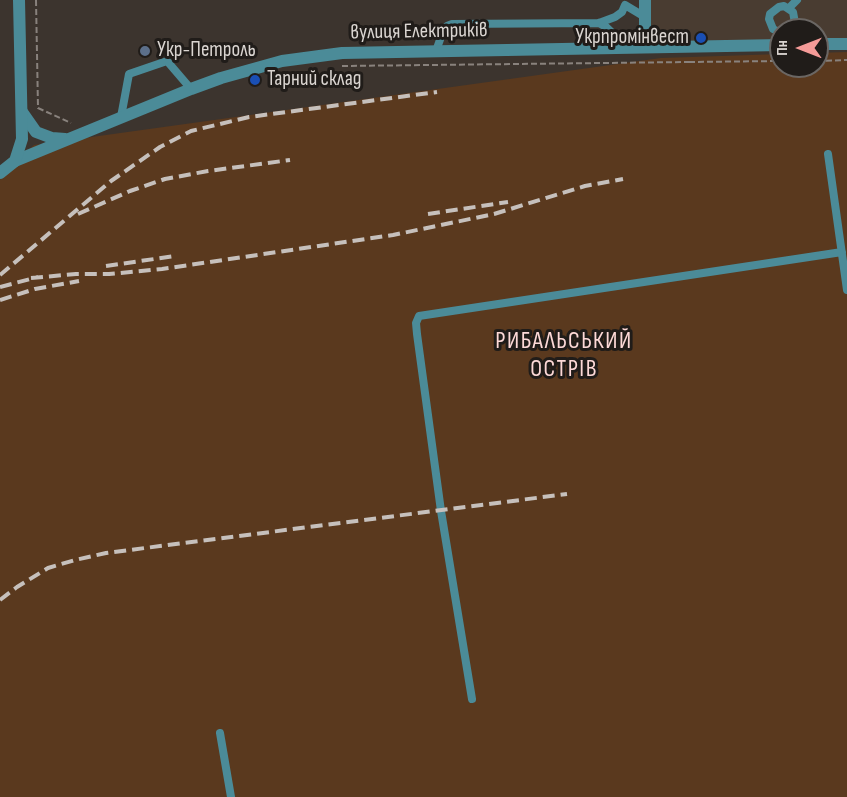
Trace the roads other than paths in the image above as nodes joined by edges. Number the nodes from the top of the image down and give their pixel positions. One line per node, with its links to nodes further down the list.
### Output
1 (19, 0): 19 (street)
2 (645, 0): 8 (street)
3 (769, 0): 7 (lane)
4 (797, 0): 6 (lane)
5 (625, 2): 8 (lane); 11 (lane)
6 (789, 8): 7 (lane); 10 (lane)
7 (774, 9): 9 (lane)
8 (645, 17): 16 (street)
9 (770, 18)
10 (795, 18)
11 (599, 23): 15 (lane); 17 (lane)
12 (829, 44): 13 (street)
13 (847, 44)
14 (769, 45): 16 (street, вулиця Електриків)
15 (627, 47): 16 (street, вулиця Електриків); 17 (street, вулиця Електриків)
16 (645, 47)
17 (436, 51): 18 (street, вулиця Електриків)
18 (191, 89): 20 (street, вулиця Електриків); 20 (lane)
19 (22, 112): 21 (street); 23 (street)
20 (121, 117): 21 (street, вулиця Електриків)
21 (73, 139): 23 (street, вулиця Електриків)
22 (828, 154): 25 (lane)
23 (15, 161): 24 (street, вулиця Електриків)
24 (0, 173)
25 (842, 252): 26 (lane); 27 (lane)
26 (847, 290)
27 (472, 699)
28 (219, 733): 29 (lane)
29 (231, 797)

